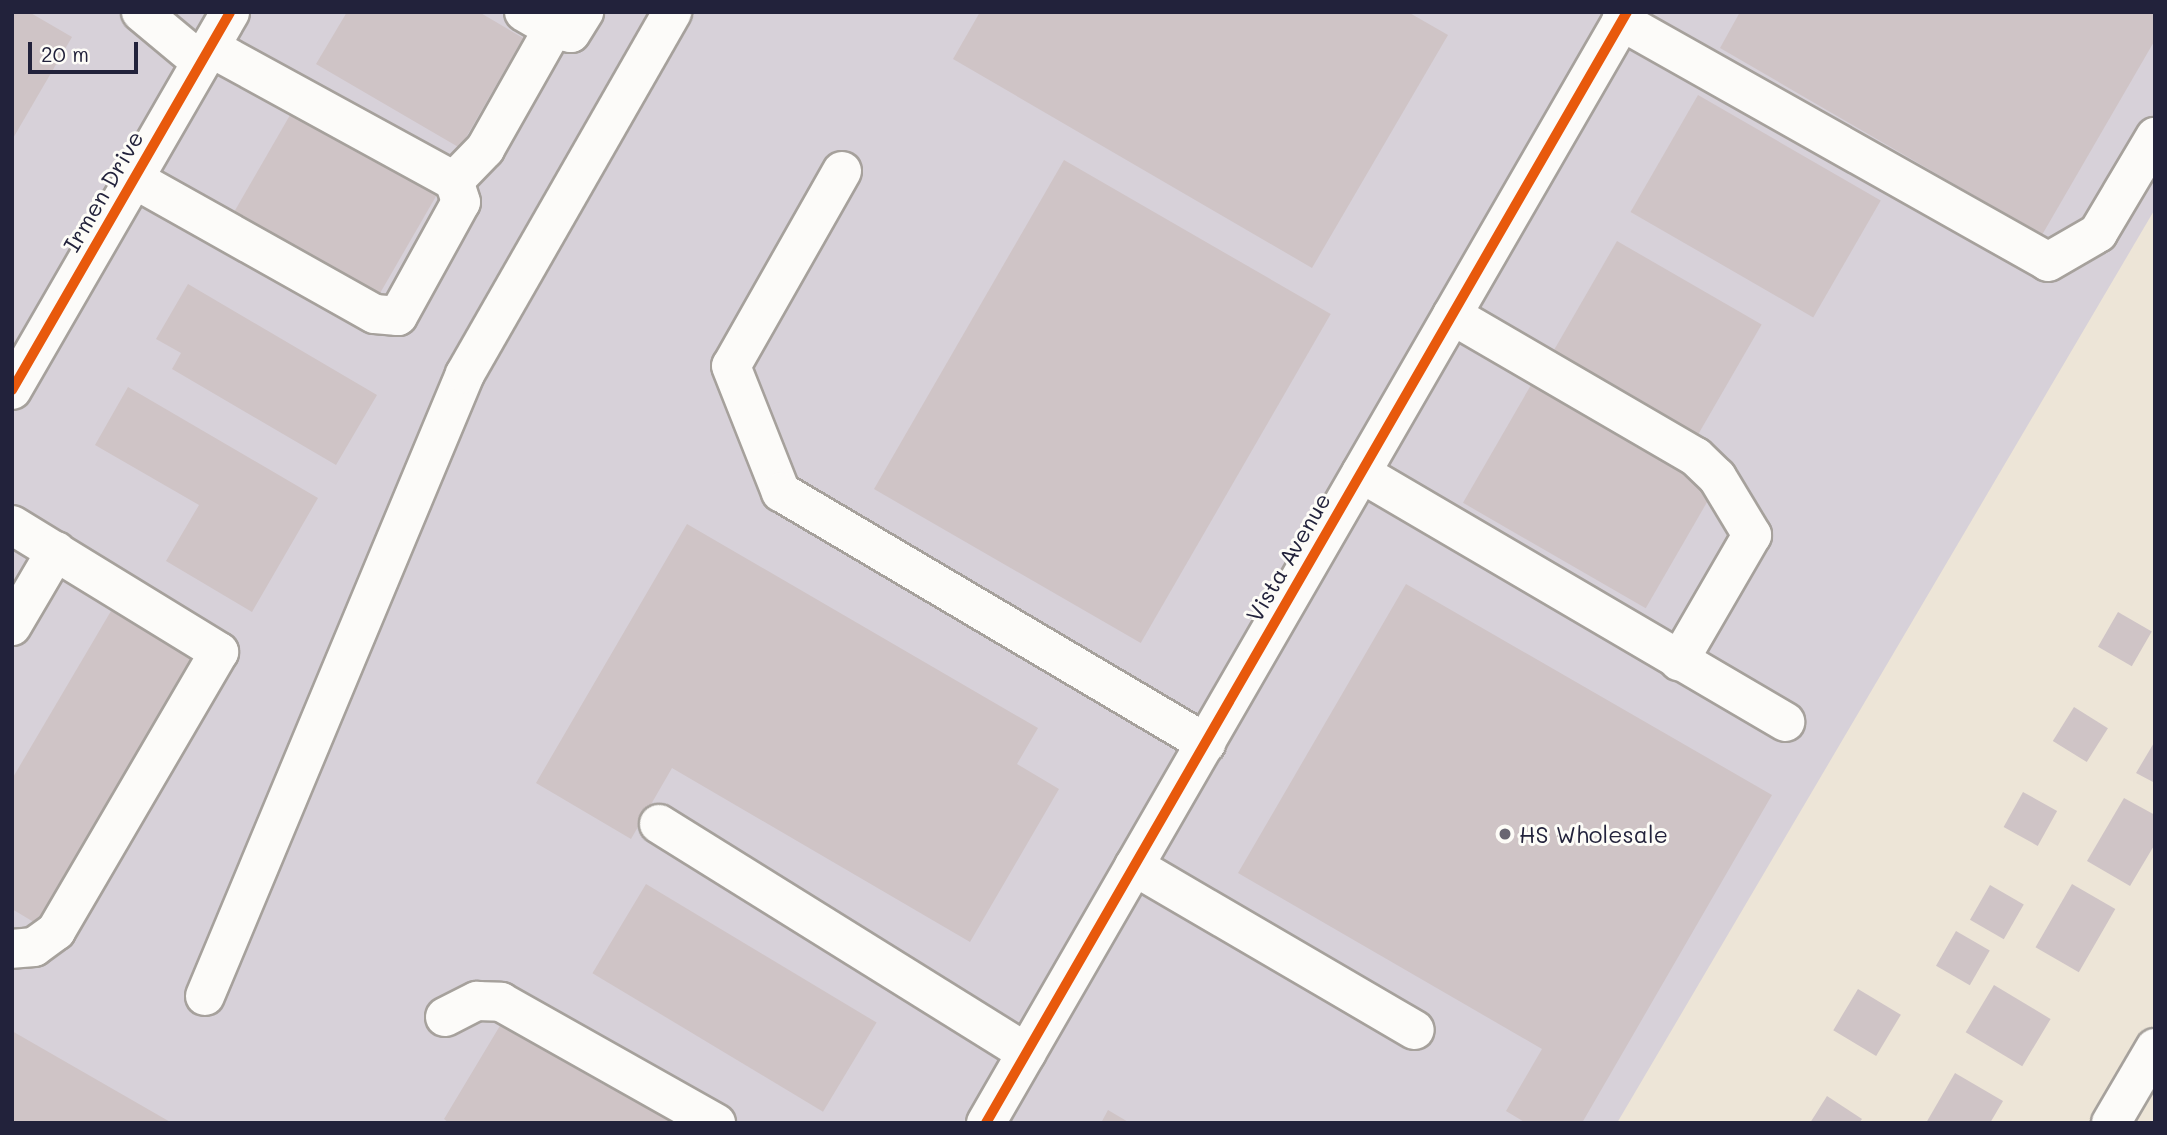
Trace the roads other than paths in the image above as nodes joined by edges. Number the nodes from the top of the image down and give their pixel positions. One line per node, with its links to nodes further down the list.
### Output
1 (141, 12): 6 (street)
2 (230, 12): 6 (street, Irmen Drive)
3 (672, 12): 23 (street)
4 (1624, 17): 7 (street); 11 (street, Vista Avenue)
5 (554, 18): 10 (street)
6 (205, 54): 9 (street, Irmen Drive); 10 (street)
7 (2155, 137)
8 (842, 171): 19 (street)
9 (134, 179): 10 (street); 12 (street, Irmen Drive)
10 (454, 181)
11 (1452, 316): 13 (street, Vista Avenue); 17 (street)
12 (12, 390)
13 (1361, 473): 17 (street); 19 (street, Vista Avenue)
14 (12, 525): 15 (street)
15 (56, 551): 16 (street); 22 (street)
16 (12, 626)
17 (1679, 661): 18 (street)
18 (1785, 722)
19 (1206, 743): 21 (street, Vista Avenue)
20 (659, 824): 27 (street)
21 (1134, 866): 25 (street); 27 (street, Vista Avenue)
22 (12, 949)
23 (205, 996)
24 (445, 1017): 28 (street)
25 (1416, 1030)
26 (2155, 1048): 30 (street)
27 (1027, 1052): 29 (street, Vista Avenue)
28 (716, 1123)
29 (986, 1123)
30 (2111, 1123)

